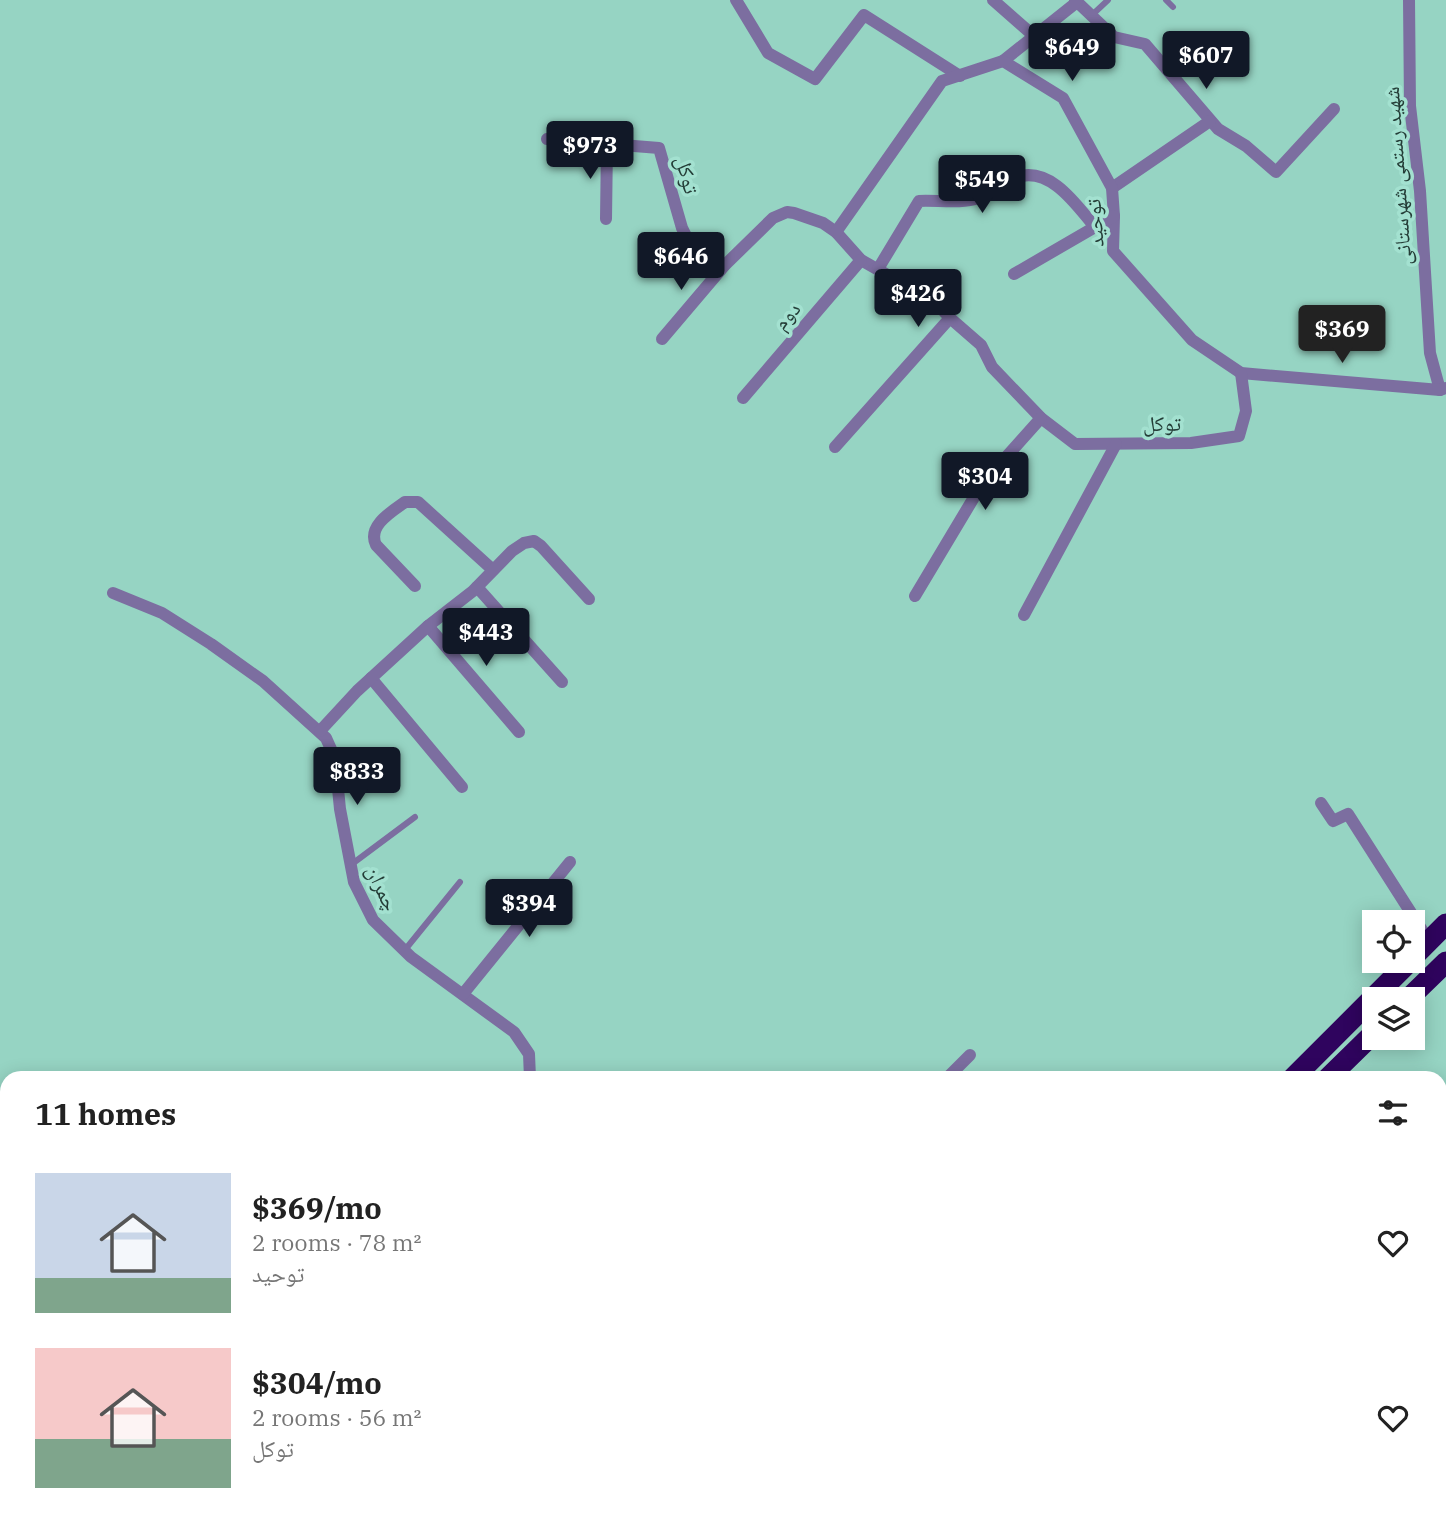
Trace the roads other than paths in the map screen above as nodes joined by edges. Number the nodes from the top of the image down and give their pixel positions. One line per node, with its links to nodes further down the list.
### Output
1 (736, 0): 11 (street)
2 (993, 0): 9 (street)
3 (1108, 0): 8 (lane)
4 (1166, 0): 7 (lane)
5 (1409, 0): 28 (street, شهید رستمی شهرستانی)
6 (1076, 1): 8 (street); 9 (street)
7 (1172, 7)
8 (1091, 17): 13 (street)
9 (1034, 36): 10 (street)
10 (1003, 61): 11 (street); 16 (street, توحید)
11 (960, 76): 20 (street)
12 (1334, 109): 13 (street)
13 (1210, 121): 16 (street)
14 (547, 139): 15 (street, توکل)
15 (607, 144): 18 (street); 22 (street, توکل)
16 (1112, 188): 17 (street, توحید)
17 (1114, 216): 19 (street); 27 (street, توحید)
18 (606, 219)
19 (1095, 227): 23 (street); 24 (street)
20 (836, 232): 21 (street, توکل); 22 (street, توکل)
21 (861, 260): 23 (street, توکل); 29 (street, دوم)
22 (725, 265): 26 (street)
23 (878, 269): 25 (street, توکل)
24 (1014, 274)
25 (950, 318): 30 (street, توکل); 32 (street)
26 (662, 339)
27 (1241, 373): 28 (street, توحید); 31 (street, توکل)
28 (1443, 389)
29 (743, 398)
30 (1041, 418): 31 (street, توکل); 37 (street)
31 (1116, 444): 39 (street)
32 (835, 447)
33 (494, 570): 34 (street); 35 (street); 38 (street)
34 (415, 586)
35 (477, 587): 40 (street); 42 (street)
36 (113, 593): 43 (street, چمران)
37 (915, 596)
38 (589, 599)
39 (1024, 615)
40 (428, 626): 41 (street); 44 (street)
41 (371, 678): 43 (street); 45 (street)
42 (562, 682)
43 (320, 731): 49 (street, چمران)
44 (519, 732)
45 (463, 787)
46 (1321, 803): 52 (street)
47 (415, 817): 49 (lane)
48 (570, 862): 58 (street)
49 (350, 865): 54 (street, چمران)
50 (460, 882): 54 (lane)
51 (1446, 923): 52 (highway)
52 (1429, 941): 53 (highway)
53 (1425, 945)
54 (404, 951): 58 (street, چمران)
55 (1446, 962): 57 (highway)
56 (1397, 973): 63 (highway)
57 (1420, 987)
58 (463, 994): 61 (street, چمران)
59 (1362, 1045): 64 (highway)
60 (970, 1055): 62 (street)
61 (530, 1071)
62 (954, 1071)
63 (1300, 1071)
64 (1335, 1071)

